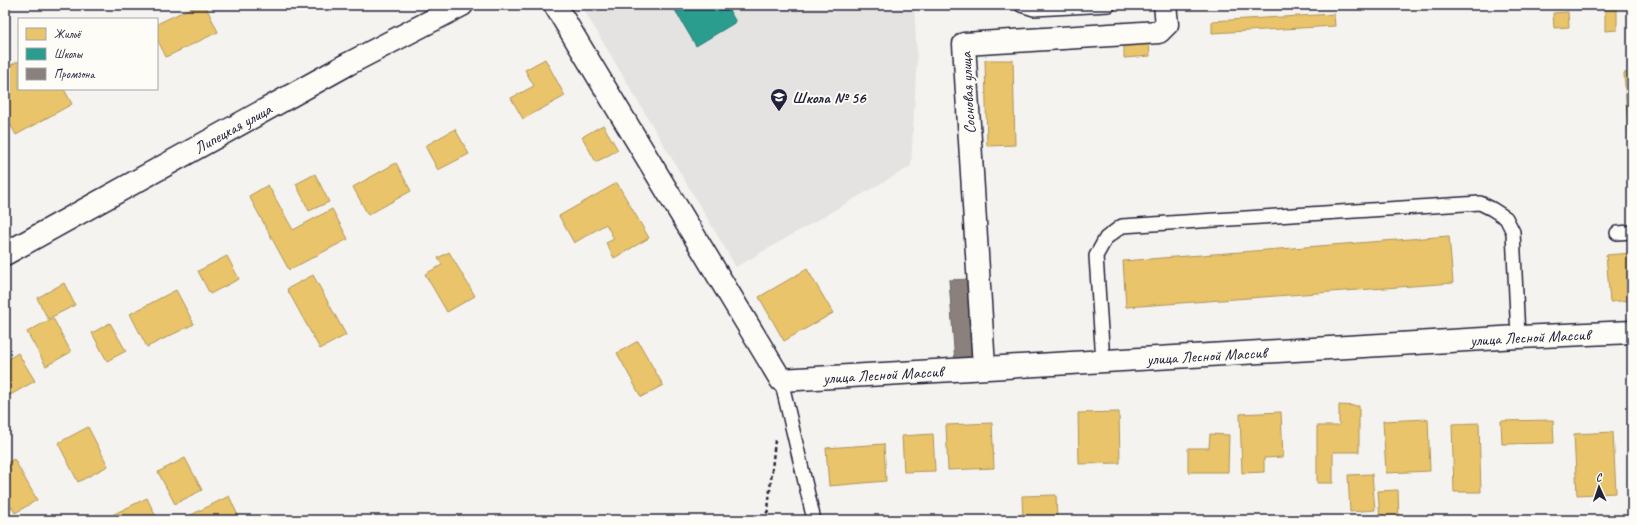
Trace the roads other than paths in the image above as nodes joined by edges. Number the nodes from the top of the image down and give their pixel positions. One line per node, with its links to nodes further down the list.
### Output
1 (462, 5): 8 (street, Липецкая улица)
2 (555, 5): 13 (street)
3 (1021, 5): 4 (lane)
4 (1109, 5)
5 (1165, 5): 12 (street, Сосновая улица)
6 (1632, 232): 7 (lane)
7 (1617, 233)
8 (5, 254)
9 (1632, 332): 10 (street, улица Лесной Массив)
10 (1518, 337): 11 (street, улица Лесной Массив); 11 (lane)
11 (1103, 361): 12 (street, улица Лесной Массив)
12 (984, 367): 13 (street, улица Лесной Массив)
13 (781, 380): 14 (lane)
14 (814, 520)

